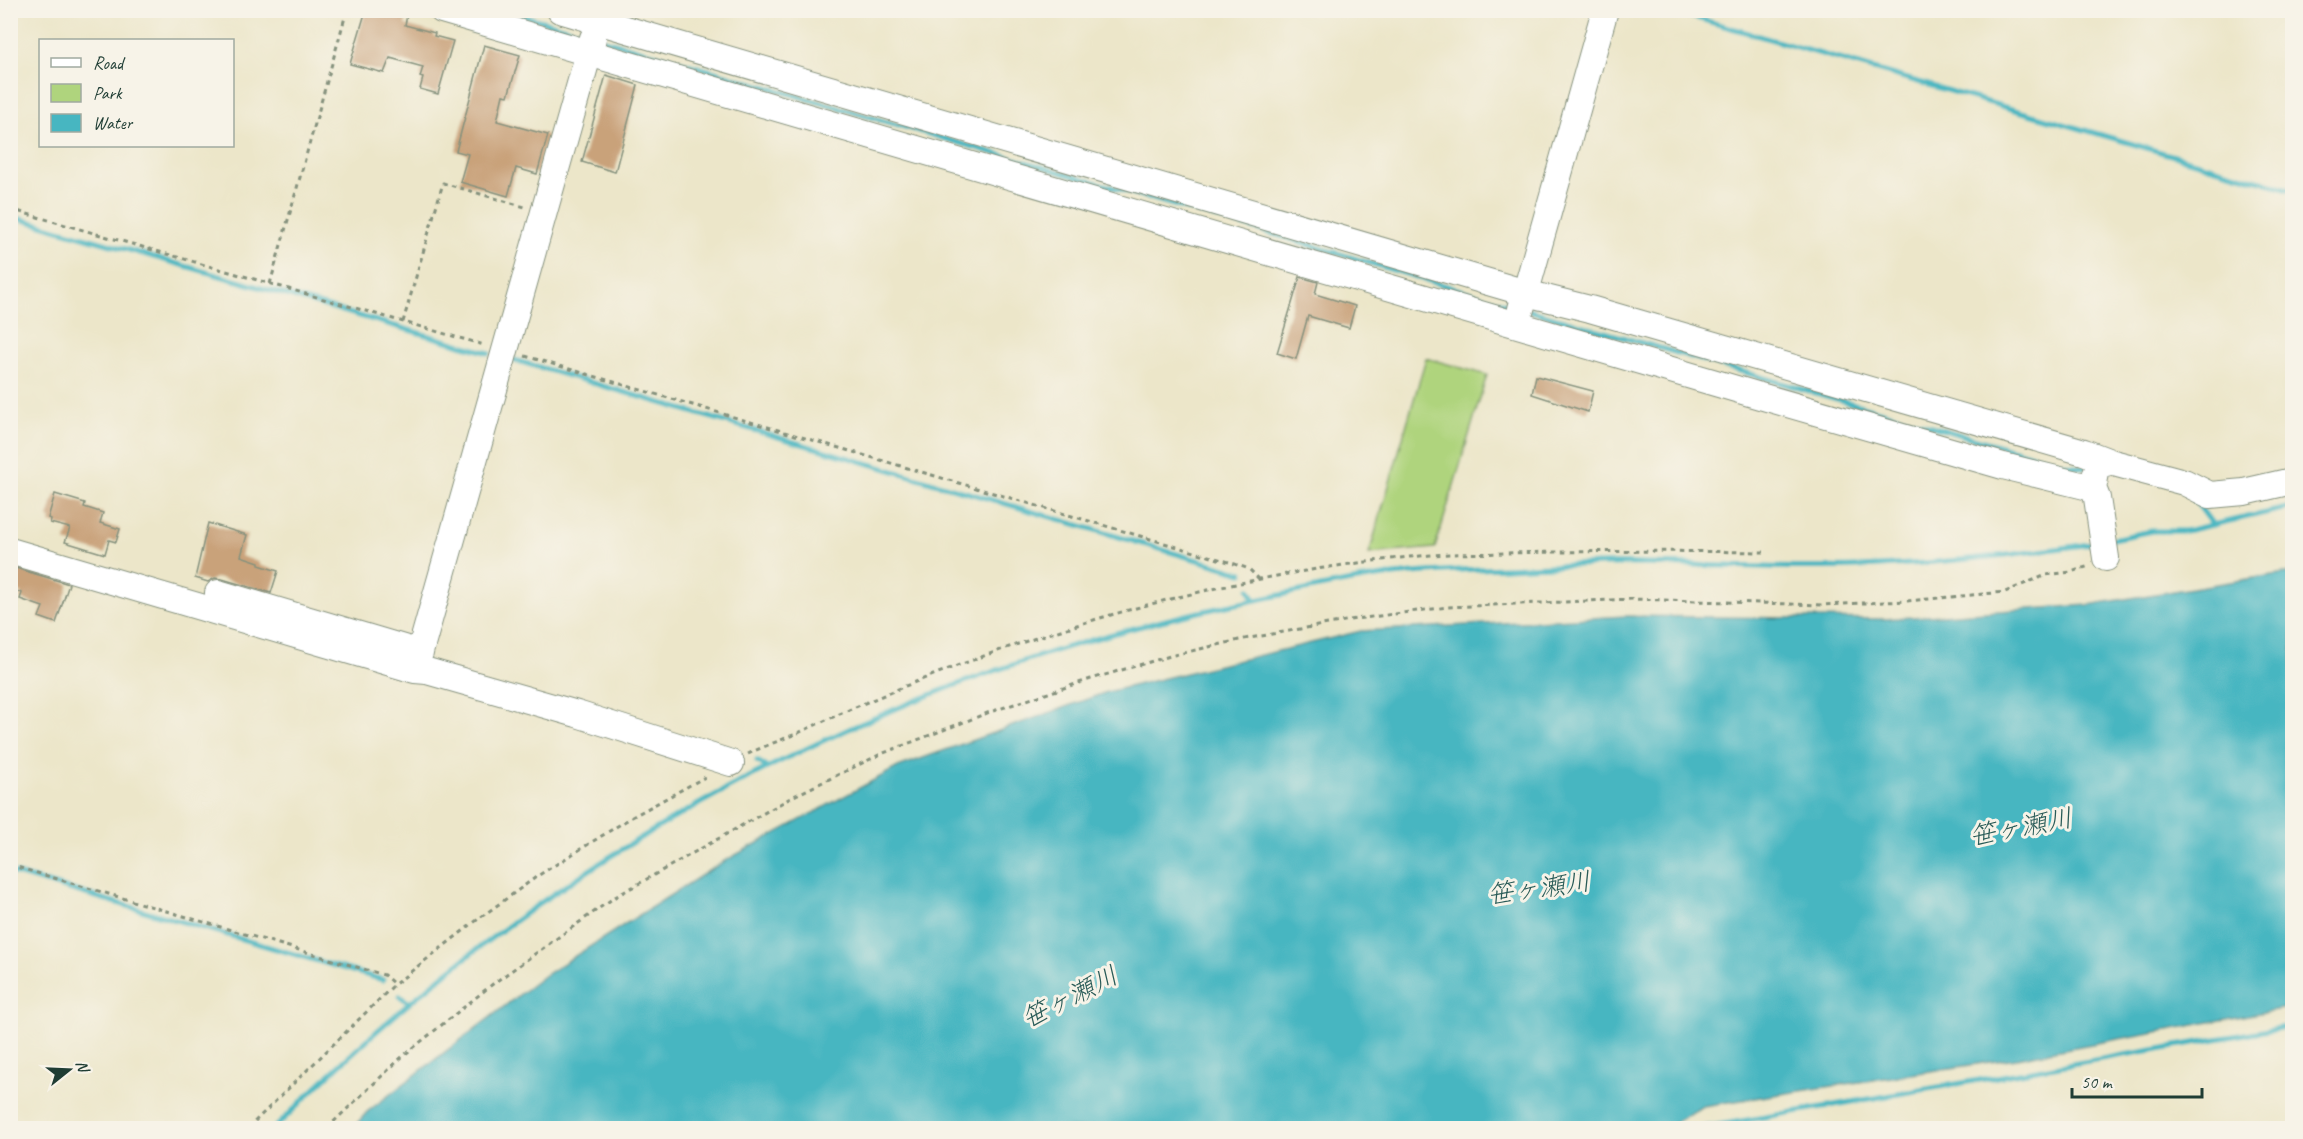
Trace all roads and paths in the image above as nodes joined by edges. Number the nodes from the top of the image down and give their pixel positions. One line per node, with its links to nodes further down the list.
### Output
1 (347, 10): 8 (path)
2 (442, 10): 5 (street)
3 (560, 10): 5 (street)
4 (1605, 10): 9 (street)
5 (595, 32): 7 (street); 9 (street); 9 (street)
6 (10, 209): 8 (path)
7 (544, 213): 10 (path); 11 (street)
8 (270, 284): 10 (path)
9 (1522, 308): 12 (street); 12 (street)
10 (403, 322): 11 (path)
11 (506, 351): 18 (path); 20 (street)
12 (2097, 471): 13 (street); 15 (street)
13 (2292, 482)
14 (10, 533): 19 (street)
15 (2105, 547): 25 (path)
16 (10, 551): 19 (street)
17 (1764, 552): 18 (path)
18 (1259, 579): 21 (path)
19 (220, 602): 20 (street)
20 (418, 661): 21 (street)
21 (731, 763): 23 (path)
22 (10, 865): 23 (path)
23 (395, 984): 24 (path)
24 (248, 1128)
25 (327, 1128)

